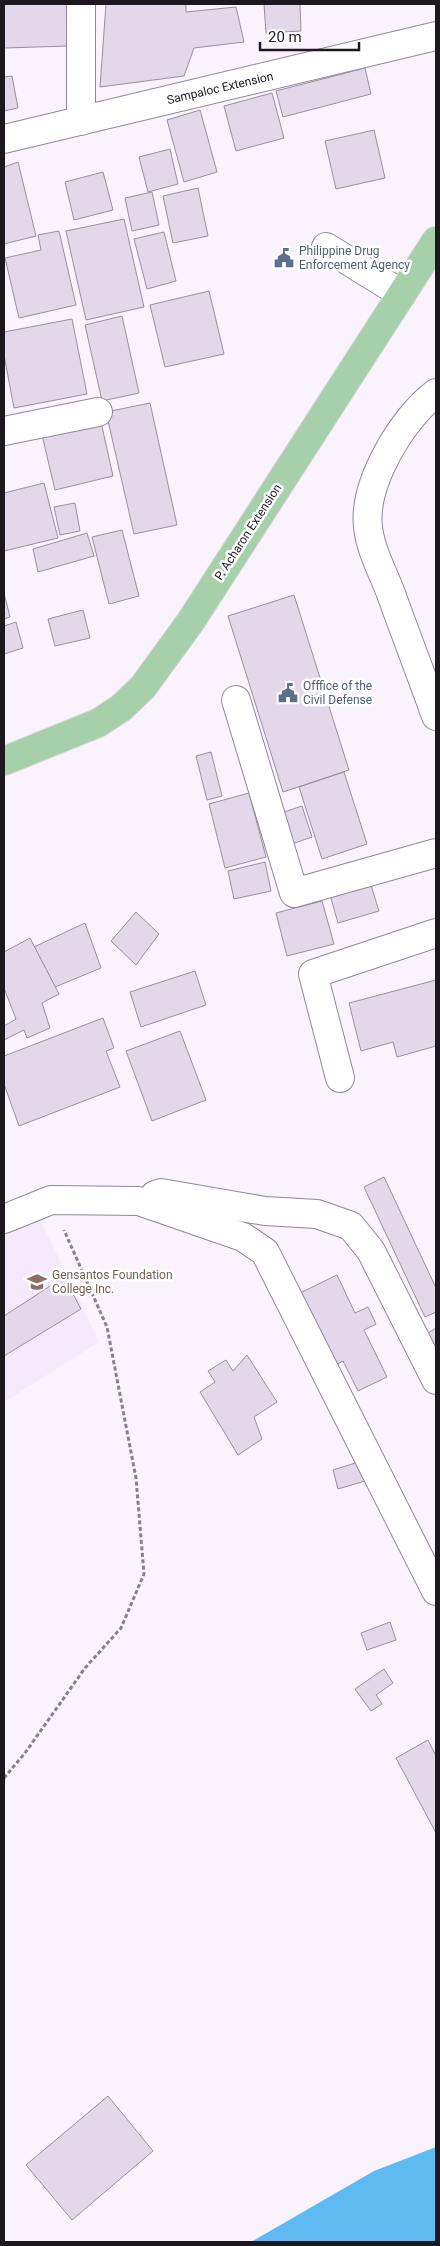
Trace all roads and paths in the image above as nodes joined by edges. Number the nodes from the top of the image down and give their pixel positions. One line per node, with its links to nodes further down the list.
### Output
1 (82, 4): 3 (street)
2 (436, 36): 3 (street, Sampaloc Extension)
3 (81, 121): 4 (street, Sampaloc Extension)
4 (4, 139)
5 (436, 242): 7 (main road, P. Acharon Extension)
6 (326, 246): 7 (street)
7 (402, 294): 13 (main road, P. Acharon Extension)
8 (436, 393): 12 (street)
9 (98, 412): 10 (street)
10 (4, 430)
11 (236, 700): 14 (street)
12 (436, 716)
13 (4, 761)
14 (436, 853)
15 (436, 933): 16 (street)
16 (340, 1078)
17 (51, 1200): 18 (street); 19 (street); 22 (path)
18 (139, 1201): 20 (street); 21 (street)
19 (4, 1219)
20 (436, 1380)
21 (436, 1591)
22 (4, 1778)

